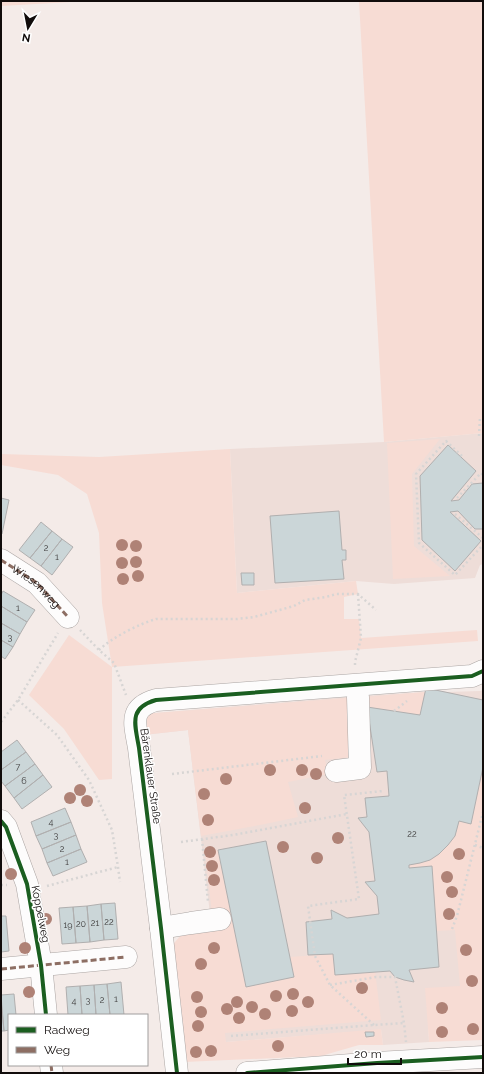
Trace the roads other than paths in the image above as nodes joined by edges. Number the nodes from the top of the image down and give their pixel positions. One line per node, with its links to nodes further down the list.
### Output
1 (1, 560): 2 (street, Wiesenweg)
2 (68, 617)
3 (483, 671): 4 (street, Bärenklauer Straße)
4 (358, 691): 5 (street); 8 (street, Bärenklauer Straße)
5 (336, 770)
6 (1, 821): 10 (street, Koppelweg)
7 (215, 920): 8 (street)
8 (161, 928): 14 (street, Bärenklauer Straße)
9 (126, 957): 10 (street)
10 (41, 965): 11 (street); 12 (street, Koppelweg)
11 (1, 969)
12 (46, 1014)
13 (483, 1057): 15 (street)
14 (177, 1073)
15 (247, 1073)

